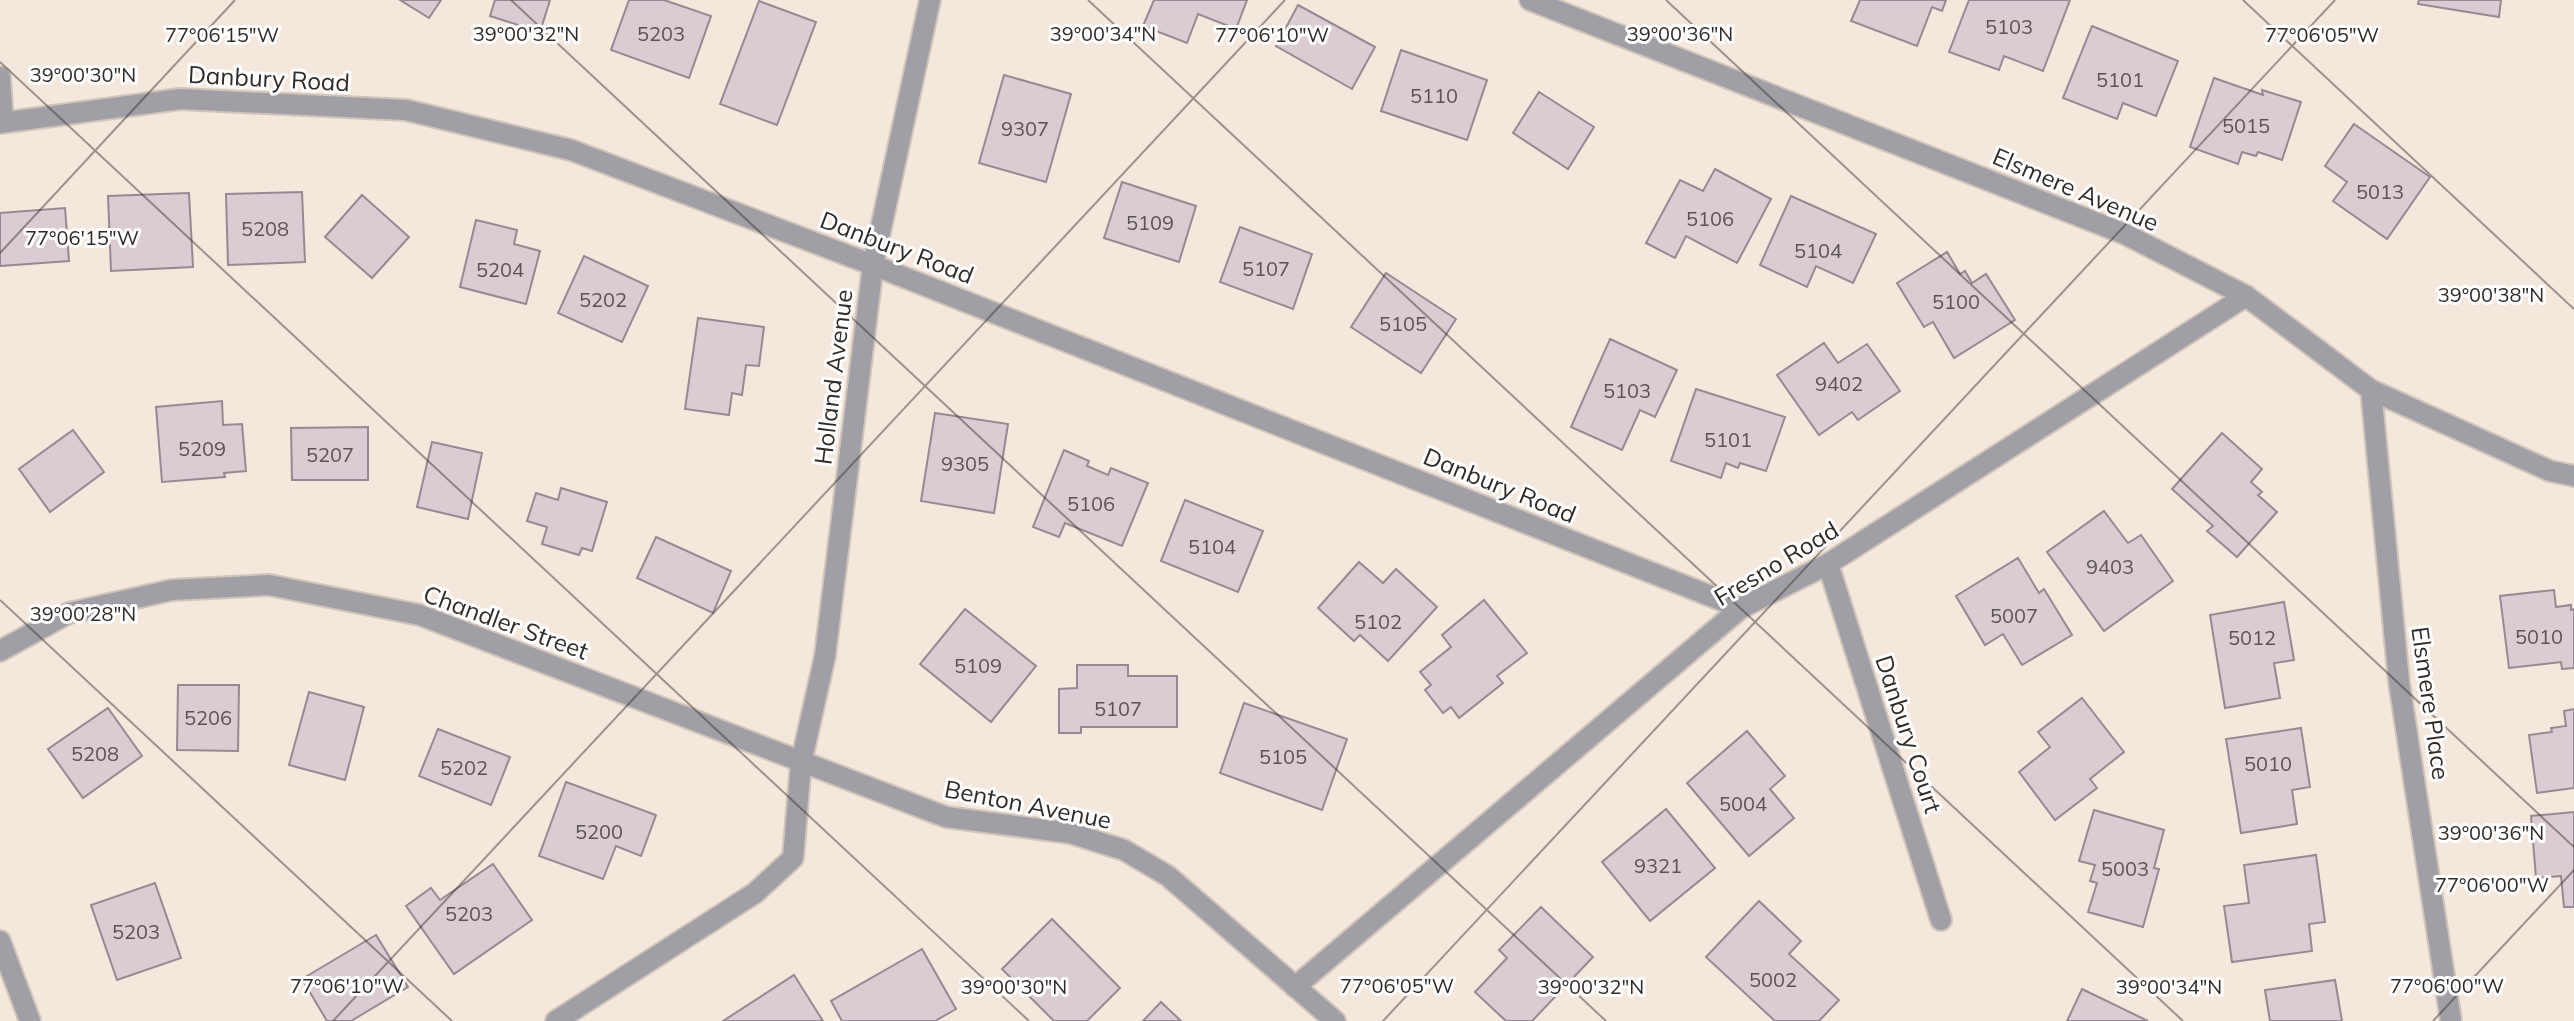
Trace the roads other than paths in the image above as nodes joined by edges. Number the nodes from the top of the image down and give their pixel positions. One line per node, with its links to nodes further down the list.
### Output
1 (930, 0): 5 (street, Holland Avenue)
2 (1530, 0): 6 (street, Elsmere Avenue)
3 (0, 77): 4 (street)
4 (2, 122): 5 (street, Danbury Road)
5 (873, 265): 10 (street, Danbury Road); 12 (street, Holland Avenue)
6 (2246, 296): 7 (street, Elsmere Avenue); 9 (street, Fresno Road)
7 (2371, 390): 8 (street, Elsmere Avenue); 19 (street, Elsmere Place)
8 (2574, 476)
9 (1828, 564): 10 (street, Fresno Road); 13 (street, Danbury Court)
10 (1741, 608): 15 (street, Fresno Road)
11 (0, 651): 12 (street, Chandler Street)
12 (801, 763): 15 (street, Benton Avenue); 17 (street)
13 (1941, 920)
14 (0, 941): 16 (street)
15 (1295, 987): 18 (street, Benton Avenue)
16 (30, 1021)
17 (556, 1021)
18 (1335, 1021)
19 (2451, 1021)

